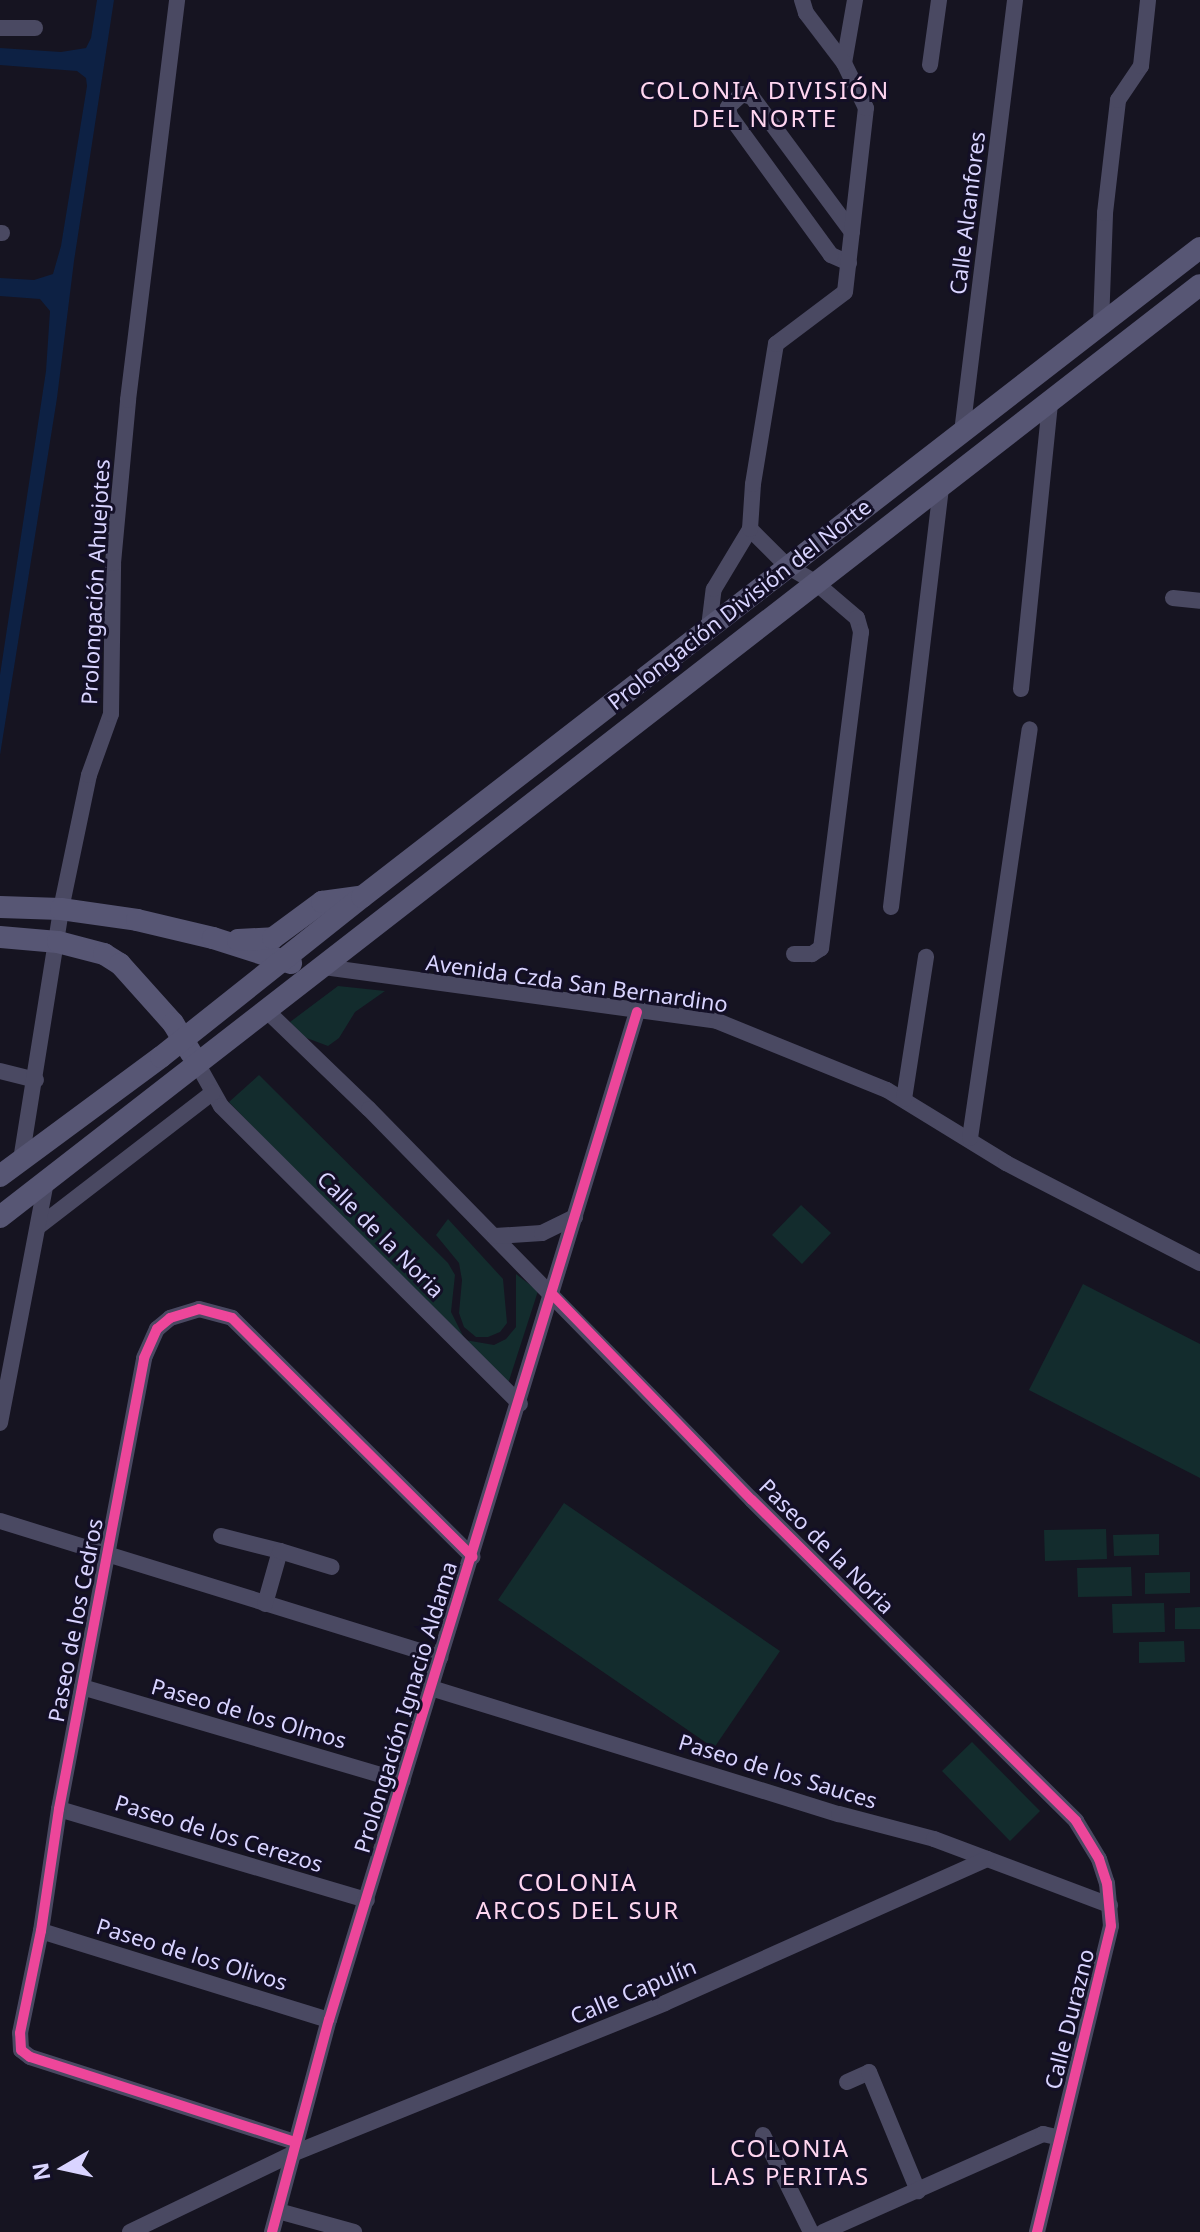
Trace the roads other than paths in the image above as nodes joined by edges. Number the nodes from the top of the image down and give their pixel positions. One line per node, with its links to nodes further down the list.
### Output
1 (177, 0): 32 (street, Prolongación Ahuejotes)
2 (802, 0): 9 (street)
3 (855, 0): 9 (street)
4 (939, 0): 10 (street)
5 (1015, 0): 17 (street, Calle Alcanfores)
6 (1148, 0): 15 (street)
7 (0, 28): 8 (street)
8 (35, 28)
9 (844, 63): 11 (street)
10 (930, 65)
11 (852, 232): 13 (street); 13 (street)
12 (1200, 248): 15 (main road, Prolongación División del Norte)
13 (849, 263): 19 (street)
14 (1200, 285): 16 (main road, Prolongación División del Norte)
15 (1101, 324): 17 (main road, Prolongación División del Norte)
16 (1050, 402): 18 (main road, Prolongación División del Norte); 25 (street)
17 (962, 432): 20 (main road, Prolongación División del Norte)
18 (941, 487): 21 (main road, Prolongación División del Norte); 31 (street)
19 (750, 529): 20 (street); 24 (street)
20 (787, 566): 21 (street); 24 (main road, Prolongación División del Norte)
21 (816, 583): 28 (main road, Prolongación División del Norte); 36 (street)
22 (1173, 598): 23 (street)
23 (1200, 601)
24 (709, 627): 27 (main road, Prolongación División del Norte)
25 (1021, 689)
26 (1030, 729): 48 (street)
27 (530, 766): 28 (main road); 29 (main road, Prolongación División del Norte)
28 (546, 794): 39 (main road, Prolongación División del Norte)
29 (362, 897): 34 (main road); 38 (main road, Prolongación División del Norte)
30 (0, 907): 32 (main road)
31 (891, 907)
32 (61, 909): 34 (main road); 35 (street, Prolongación Ahuejotes)
33 (0, 937): 35 (main road)
34 (213, 938): 38 (main road)
35 (58, 942): 42 (main road); 45 (street, Prolongación Ahuejotes)
36 (794, 954)
37 (926, 957): 47 (street)
38 (280, 962): 39 (main road); 42 (main road, Prolongación División del Norte)
39 (324, 967): 40 (main road, Prolongación División del Norte); 41 (street, Avenida Czda San Bernardino)
40 (267, 1011): 43 (main road, Prolongación División del Norte); 55 (street)
41 (637, 1012): 47 (street, Avenida Czda San Bernardino); 53 (street, Prolongación Ignacio Aldama)
42 (183, 1040): 43 (main road); 49 (main road, Prolongación División del Norte)
43 (198, 1065): 46 (street, Calle de la Noria); 51 (main road, Prolongación División del Norte)
44 (0, 1071): 45 (street)
45 (36, 1080): 49 (street, Prolongación Ahuejotes)
46 (212, 1093): 54 (street); 59 (street, Calle de la Noria)
47 (904, 1099): 48 (street, Avenida Czda San Bernardino)
48 (970, 1138): 56 (street, Avenida Czda San Bernardino)
49 (21, 1160): 50 (main road, Prolongación División del Norte)
50 (0, 1176)
51 (46, 1181): 52 (main road, Prolongación División del Norte); 54 (street)
52 (0, 1217)
53 (575, 1217): 55 (street); 57 (street, Prolongación Ignacio Aldama)
54 (38, 1227): 58 (street)
55 (495, 1236): 57 (street)
56 (1200, 1263)
57 (553, 1295): 59 (street, Prolongación Ignacio Aldama); 73 (street, Paseo de la Noria)
58 (6, 1355): 60 (street)
59 (520, 1404): 65 (street, Prolongación Ignacio Aldama)
60 (0, 1423)
61 (0, 1521): 64 (street)
62 (221, 1536): 63 (street)
63 (280, 1551): 66 (street); 67 (street)
64 (108, 1553): 65 (street, Paseo de los Cedros); 67 (street); 69 (street, Paseo de los Cedros)
65 (473, 1557): 68 (street, Prolongación Ignacio Aldama)
66 (332, 1567)
67 (265, 1604): 68 (street)
68 (440, 1657): 70 (street, Prolongación Ignacio Aldama)
69 (82, 1687): 71 (street, Paseo de los Olmos); 72 (street, Paseo de los Cedros)
70 (431, 1688): 71 (street, Prolongación Ignacio Aldama); 74 (street, Paseo de los Sauces)
71 (402, 1781): 75 (street, Prolongación Ignacio Aldama)
72 (59, 1809): 75 (street, Paseo de los Cerezos); 77 (street, Paseo de los Cedros)
73 (1076, 1821): 76 (street, Calle Durazno)
74 (987, 1859): 76 (street, Paseo de los Sauces); 82 (street, Calle Capulín)
75 (367, 1900): 78 (street, Prolongación Ignacio Aldama)
76 (1110, 1905): 81 (street, Calle Durazno)
77 (41, 1931): 78 (street, Paseo de los Olivos); 82 (street, Paseo de los Cedros)
78 (329, 2020): 82 (street, Prolongación Ignacio Aldama)
79 (847, 2082): 83 (street)
80 (763, 2135): 88 (street)
81 (1060, 2138): 83 (street); 90 (street, Calle Durazno)
82 (294, 2148): 84 (street, Prolongación Ignacio Aldama); 85 (street, Calle Capulín)
83 (918, 2191): 89 (street)
84 (278, 2211): 86 (street, Prolongación Ignacio Aldama); 87 (street)
85 (130, 2232)
86 (272, 2232)
87 (354, 2232)
88 (811, 2232)
89 (823, 2232)
90 (1037, 2232)

